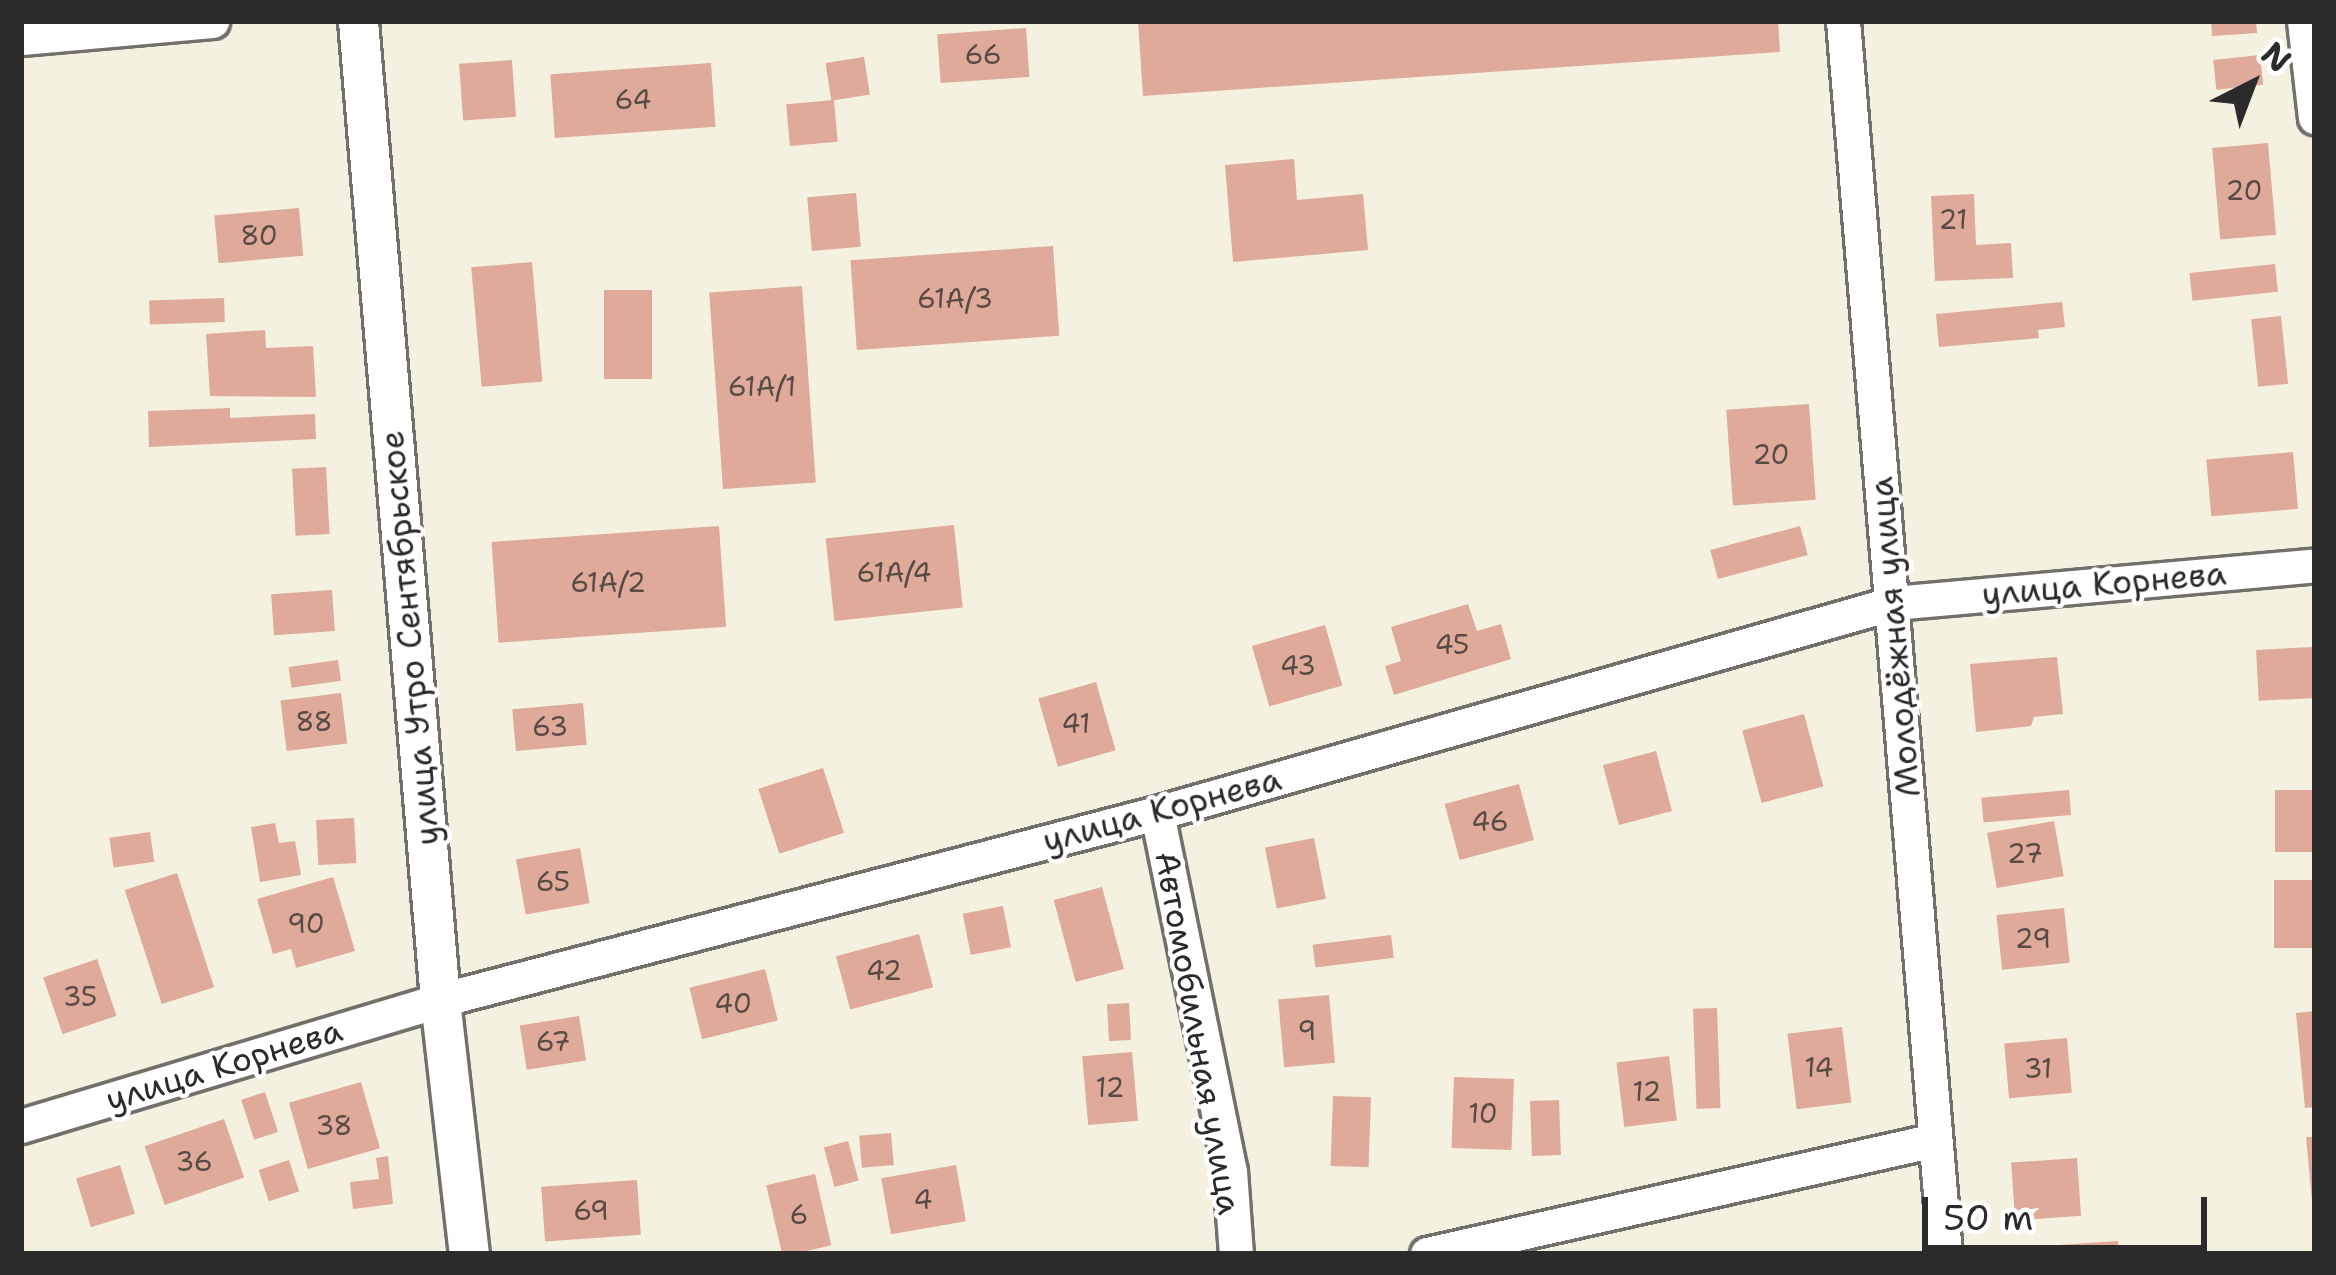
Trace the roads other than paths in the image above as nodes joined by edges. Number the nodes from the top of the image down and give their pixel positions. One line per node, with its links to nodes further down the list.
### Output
1 (212, 21): 5 (street)
2 (358, 21): 10 (street, улица Утро Сентябрьское)
3 (1843, 21): 8 (street, Молодёжная улица)
4 (2304, 21): 6 (street)
5 (21, 38)
6 (2315, 117)
7 (2315, 565): 8 (street, улица Корнева)
8 (1893, 604): 9 (street, улица Корнева); 12 (street, Молодёжная улица)
9 (1157, 813): 10 (street, улица Корнева); 14 (street, Автомобильная улица)
10 (440, 1000): 11 (street, улица Корнева); 13 (street, улица Утро Сентябрьское)
11 (21, 1126)
12 (1935, 1139): 15 (street); 16 (street, Молодёжная улица)
13 (469, 1254)
14 (1236, 1254)
15 (1427, 1254)
16 (1946, 1254)

